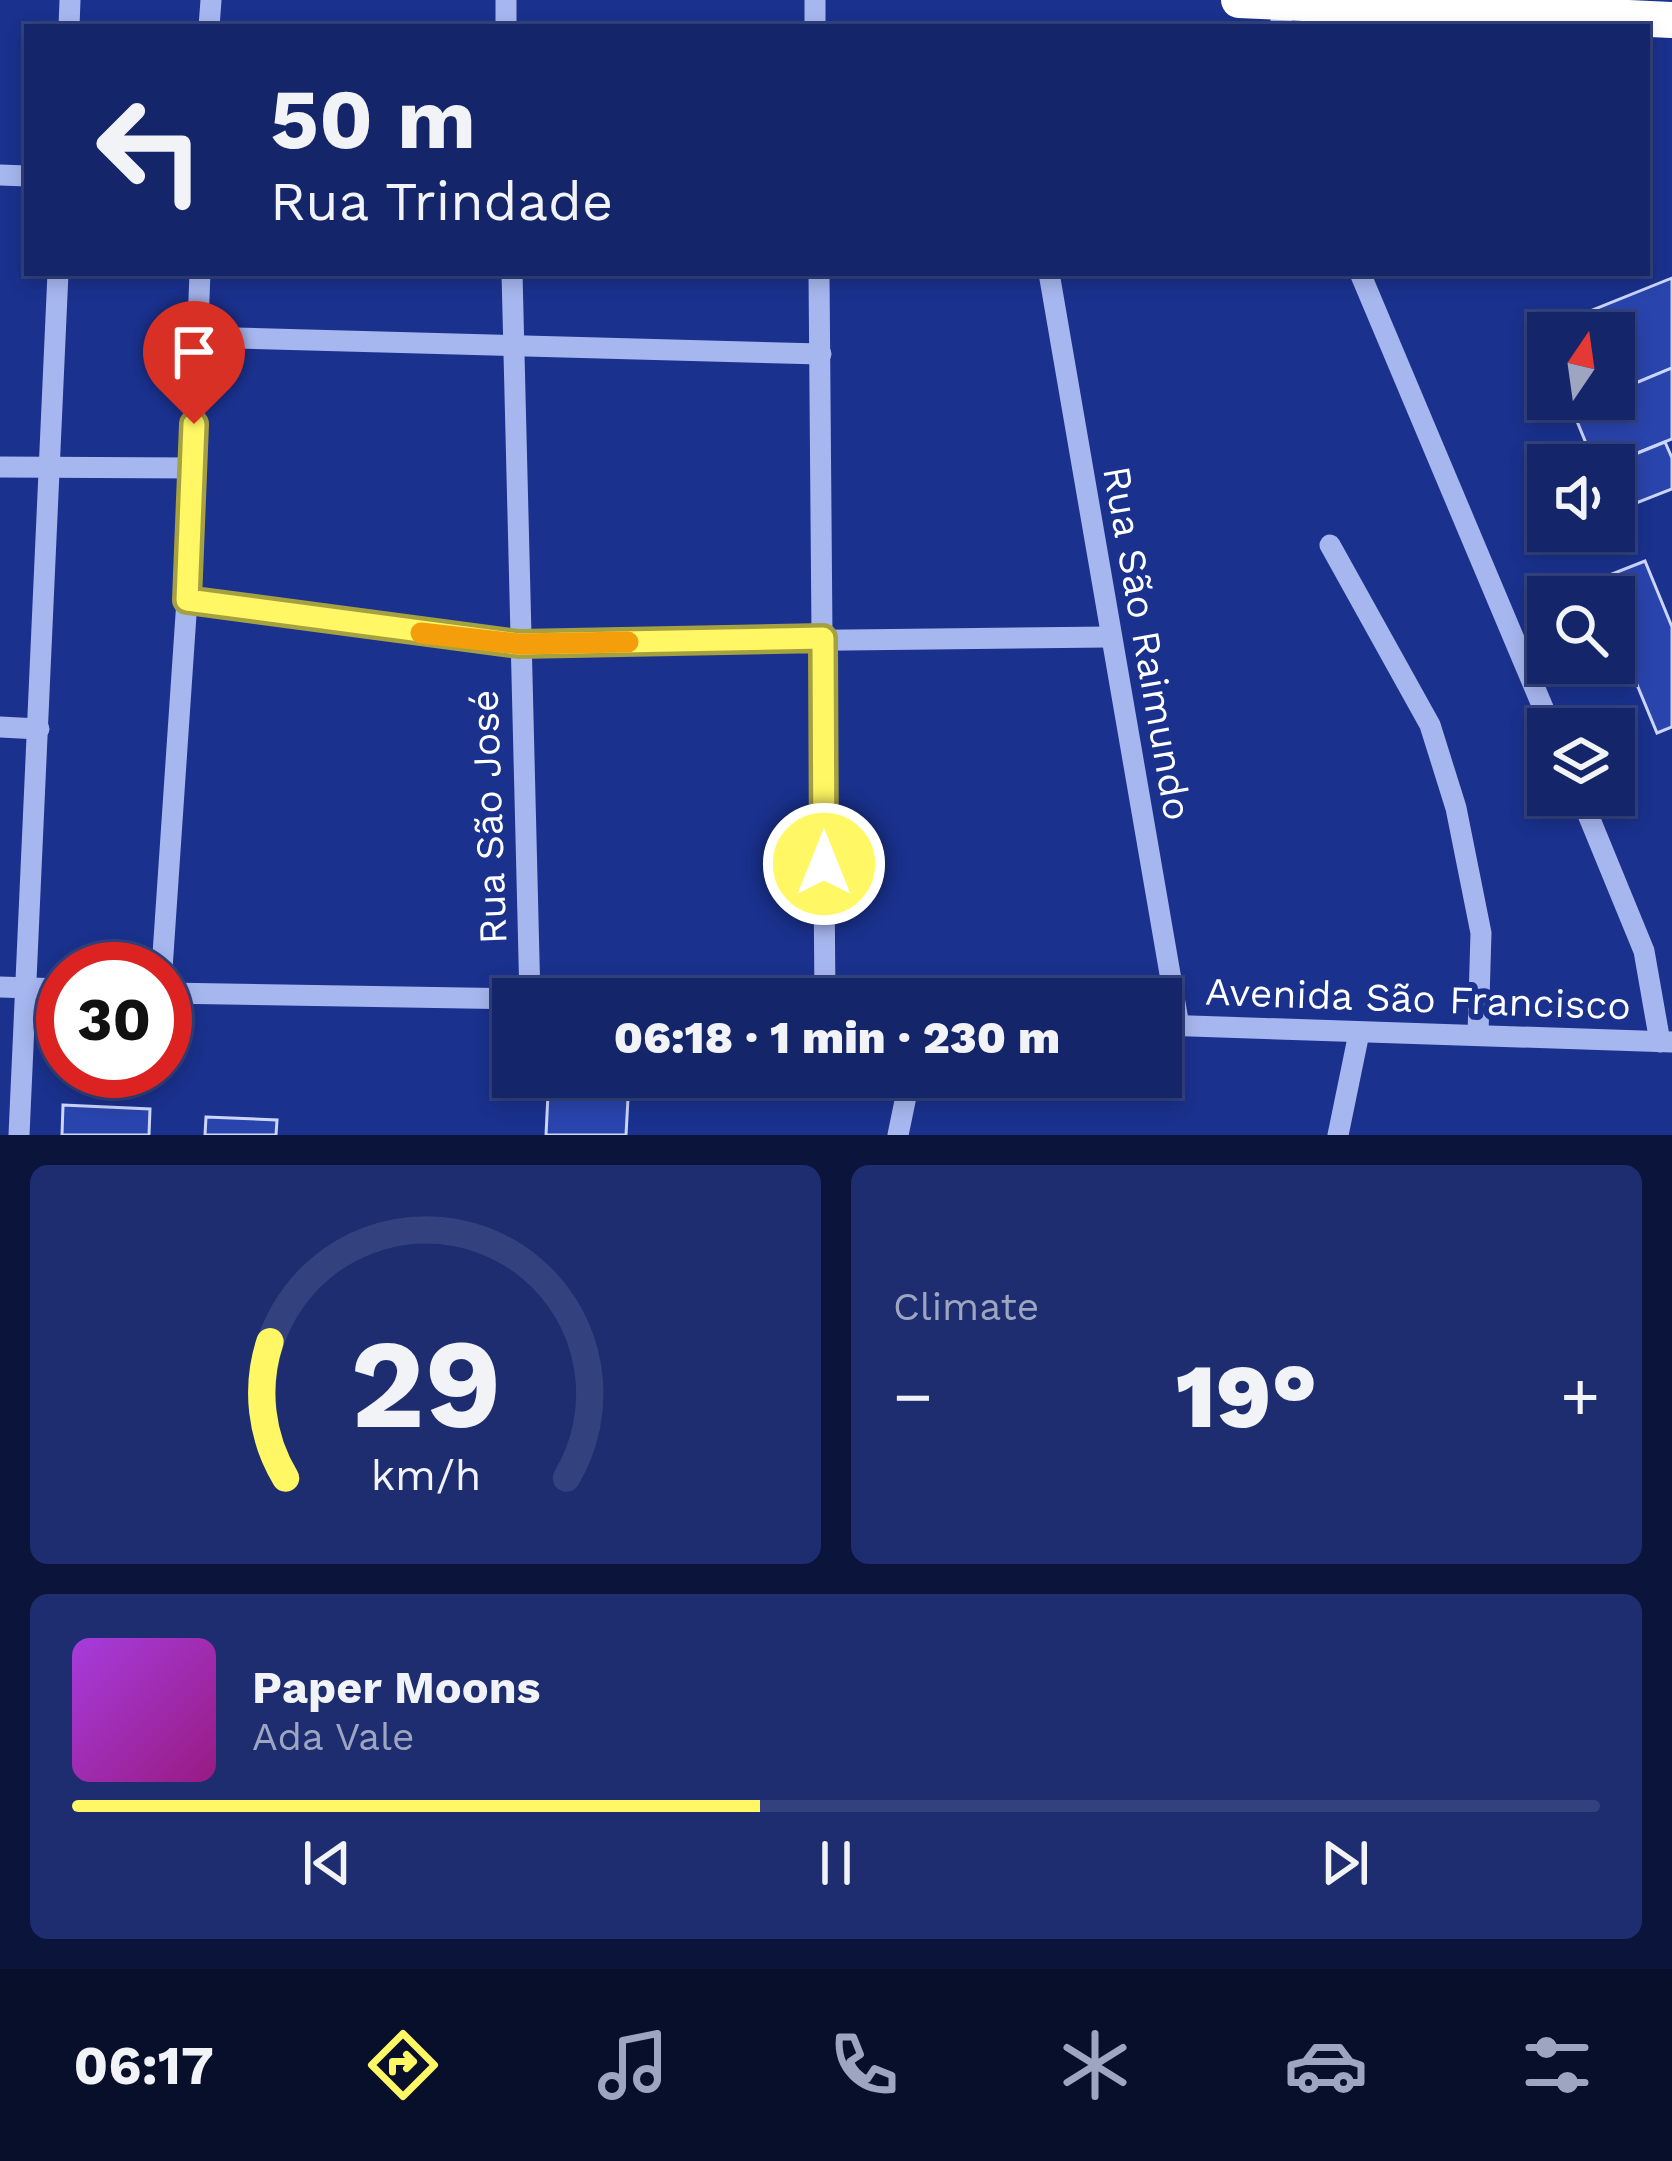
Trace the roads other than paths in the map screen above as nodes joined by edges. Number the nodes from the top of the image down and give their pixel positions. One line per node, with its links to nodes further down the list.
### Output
1 (1239, 0): 2 (highway)
2 (1297, 8): 3 (highway)
3 (1672, 20)
4 (58, 276): 14 (street)
5 (200, 276): 10 (street)
6 (512, 276): 11 (street, Rua São José)
7 (820, 276): 12 (street)
8 (1049, 276): 18 (street, Rua São Raimundo)
9 (1361, 276): 21 (street)
10 (197, 337): 11 (street); 15 (street)
11 (513, 344): 12 (street); 20 (street, Rua São José)
12 (821, 354): 19 (street)
13 (0, 467): 14 (street)
14 (50, 467): 15 (street); 23 (street)
15 (192, 468): 17 (street)
16 (1330, 545): 36 (street)
17 (187, 600): 20 (street); 25 (street)
18 (1109, 637): 19 (street); 28 (street, Rua São Raimundo)
19 (823, 638): 20 (street); 27 (street)
20 (519, 644): 26 (street, Rua São José)
21 (1543, 708)
22 (0, 728): 23 (street)
23 (39, 729): 30 (street)
24 (1589, 816): 37 (street)
25 (164, 942)
26 (529, 978)
27 (825, 978)
28 (1163, 978)
29 (0, 986): 30 (street)
30 (27, 988): 31 (street); 39 (street)
31 (36, 988)
32 (192, 993): 33 (street)
33 (492, 998)
34 (1182, 1026): 35 (street, Avenida São Francisco)
35 (1359, 1033): 36 (street, Avenida São Francisco); 41 (street)
36 (1478, 1033): 37 (street, Avenida São Francisco)
37 (1666, 1042)
38 (906, 1098): 40 (street)
39 (19, 1135)
40 (898, 1135)
41 (1338, 1135)

